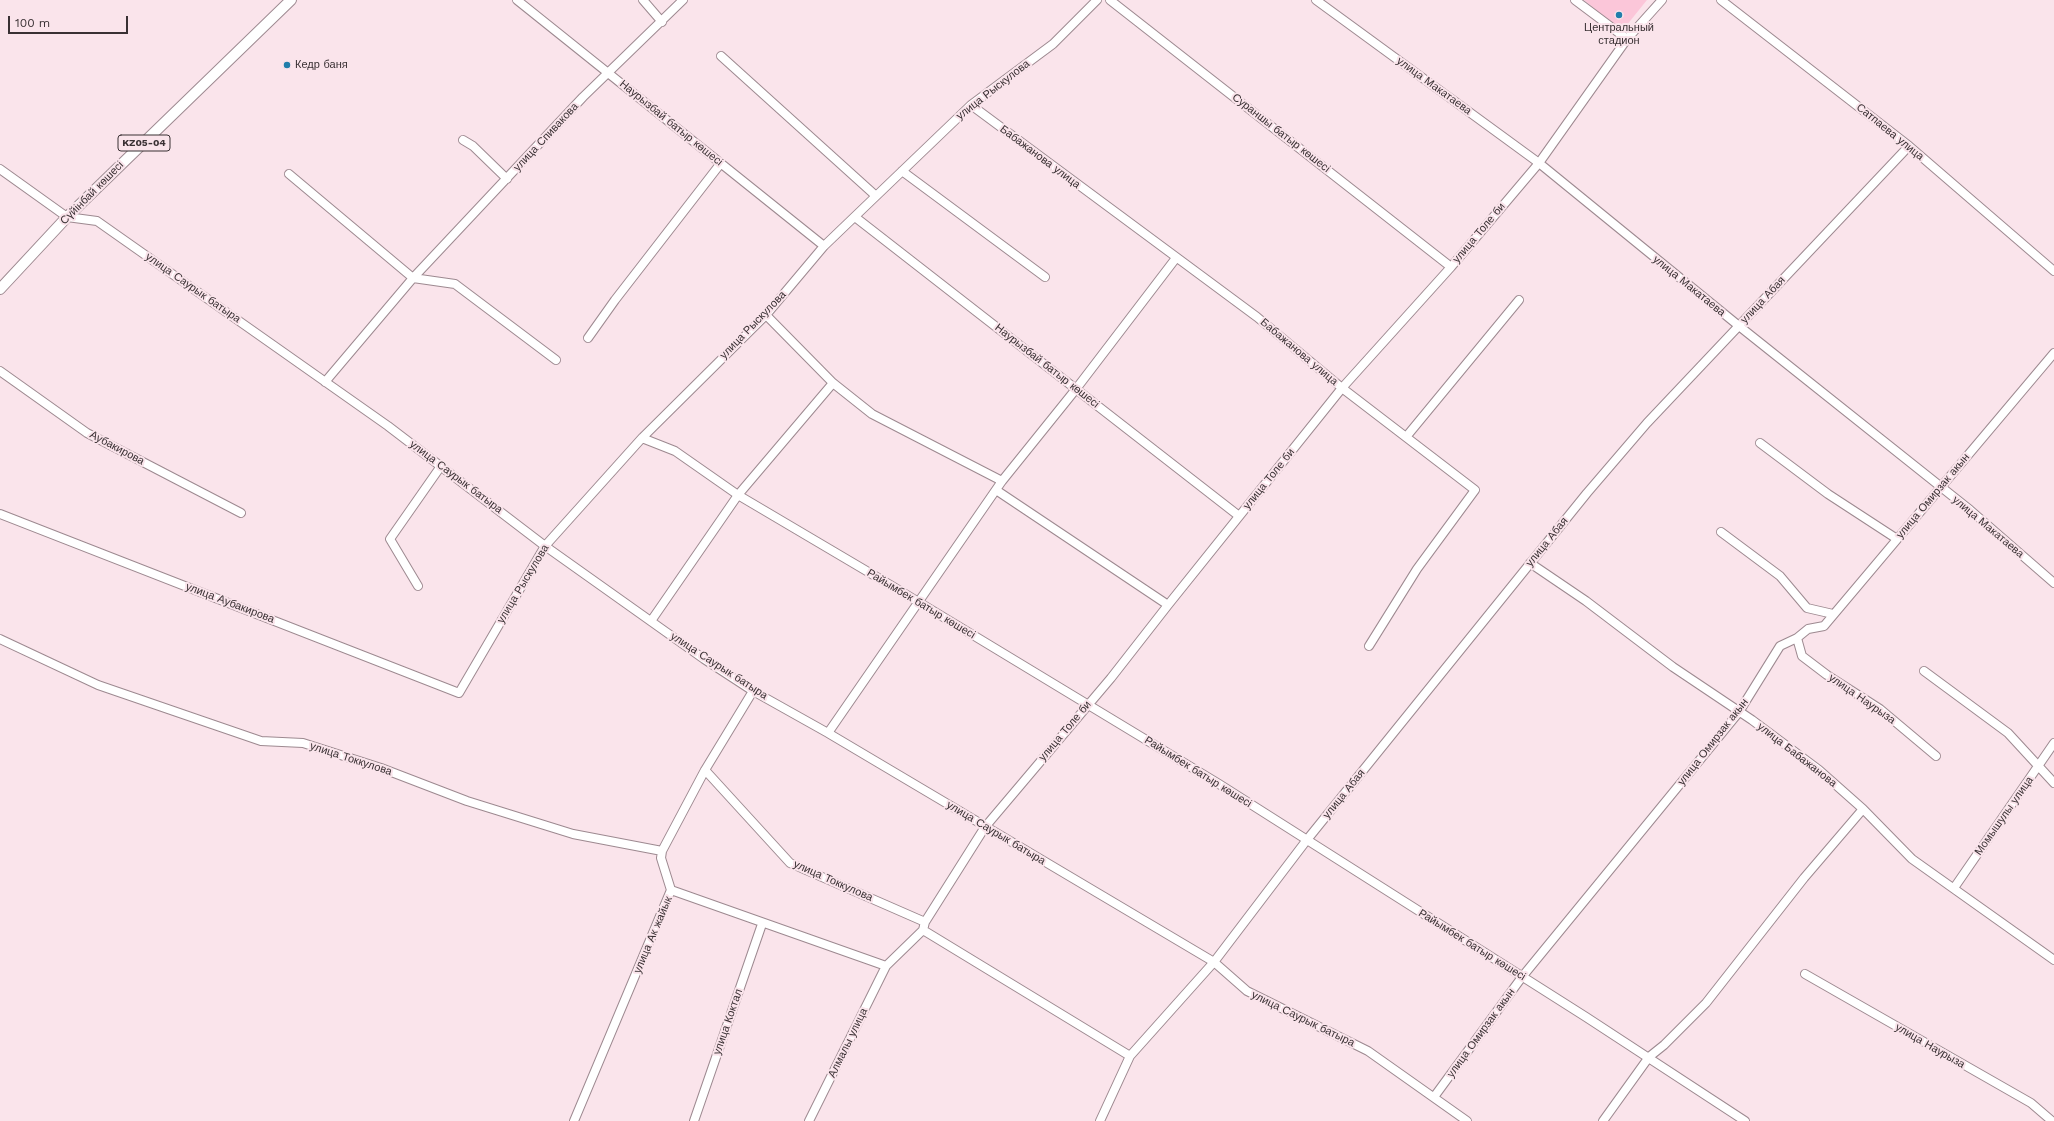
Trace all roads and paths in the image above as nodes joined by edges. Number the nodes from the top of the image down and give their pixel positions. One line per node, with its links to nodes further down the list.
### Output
1 (291, 0): 26 (main road, Сүйінбай көшесі / KZ05-04)
2 (517, 0): 14 (street, Наурызбай батыр көшесі)
3 (643, 0): 11 (street)
4 (683, 0): 11 (street, улица Спивакова)
5 (1097, 0): 15 (street, улица Рыскулова)
6 (1110, 0): 29 (street, Сураншы батыр көшесі)
7 (1316, 0): 19 (street, улица Макатаева)
8 (1575, 0): 12 (street)
9 (1662, 0): 12 (street, улица Толе би)
10 (1721, 0): 17 (street, Сатпаева улица)
11 (662, 22): 14 (street, улица Спивакова)
12 (1627, 39): 19 (street, улица Толе би)
13 (721, 56): 24 (street)
14 (608, 74): 18 (street, Наурызбай батыр көшесі); 23 (street, улица Спивакова)
15 (971, 105): 21 (street, улица Рыскулова); 28 (street, Бабажанова улица)
16 (463, 140): 23 (street)
17 (1909, 146): 30 (street, Сатпаева улица); 36 (street, улица Абая)
18 (721, 163): 27 (street, Наурызбай батыр көшесі); 37 (street)
19 (1539, 163): 29 (street, улица Толе би); 36 (street, улица Макатаева)
20 (0, 169): 26 (street)
21 (902, 171): 24 (street, улица Рыскулова); 31 (street)
22 (289, 174): 32 (street)
23 (507, 179): 32 (street, улица Спивакова)
24 (876, 196): 25 (street, улица Рыскулова)
25 (855, 217): 27 (street, улица Рыскулова); 44 (street, Наурызбай батыр көшесі)
26 (67, 218): 33 (main road, Сүйінбай көшесі / KZ05-04); 41 (street, улица Саурык батыра)
27 (824, 246): 35 (street, улица Рыскулова)
28 (1176, 258): 43 (street, Бабажанова улица); 44 (street)
29 (1451, 266): 43 (street, улица Толе би)
30 (2054, 271)
31 (1045, 277)
32 (414, 278): 39 (street); 41 (street, улица Спивакова)
33 (0, 289)
34 (1519, 300): 45 (street)
35 (766, 315): 42 (street); 46 (street, улица Рыскулова)
36 (1739, 326): 50 (street, улица Макатаева); 59 (street, улица Абая)
37 (588, 338)
38 (2054, 353): 50 (street, улица Омирзак акын)
39 (556, 360)
40 (0, 371): 53 (street, Аубакирова)
41 (325, 382): 48 (street, улица Саурык батыра)
42 (833, 383): 49 (street); 52 (street)
43 (1342, 388): 45 (street, Бабажанова улица); 55 (street, улица Толе би)
44 (1076, 389): 49 (street); 55 (street, Наурызбай батыр көшесі)
45 (1406, 437): 68 (street, Бабажанова улица)
46 (642, 438): 52 (street, Райымбек батыр көшесі); 58 (street, улица Рыскулова)
47 (1760, 443): 57 (street)
48 (441, 466): 58 (street, улица Саурык батыра); 61 (street)
49 (1002, 481): 51 (street)
50 (1941, 487): 57 (street, улица Омирзак акын); 60 (street, улица Макатаева)
51 (996, 490): 62 (street); 63 (street)
52 (738, 495): 62 (street, Райымбек батыр көшесі); 65 (street)
53 (241, 513)
54 (0, 514): 71 (street, улица Аубакирова)
55 (1239, 516): 63 (street, улица Толе би)
56 (1721, 532): 64 (street)
57 (1897, 539): 64 (street, улица Омирзак акын)
58 (545, 546): 65 (street, улица Саурык батыра); 71 (street, улица Рыскулова)
59 (1530, 563): 73 (street, улица Бабажанова); 82 (street, улица Абая)
60 (2054, 583)
61 (418, 586)
62 (919, 603): 72 (street, Райымбек батыр көшесі); 74 (street)
63 (1168, 605): 72 (street, улица Толе би)
64 (1833, 614): 66 (street, улица Омирзак акын)
65 (651, 620): 70 (street, улица Саурык батыра)
66 (1797, 638): 73 (street, улица Омирзак акын); 76 (street, улица Наурыза)
67 (0, 639): 83 (street, улица Токкулова)
68 (1369, 646)
69 (1924, 671): 77 (street)
70 (753, 691): 74 (street, улица Саурык батыра); 78 (street)
71 (459, 693)
72 (1088, 704): 81 (street, улица Толе би); 82 (street, Райымбек батыр көшесі)
73 (1739, 712): 80 (street, улица Бабажанова); 92 (street, улица Омирзак акын)
74 (828, 733): 81 (street, улица Саурык батыра)
75 (2054, 744): 77 (street, Момышулы улица)
76 (1936, 756)
77 (2038, 766): 79 (street); 84 (street, Момышулы улица)
78 (705, 770): 83 (street); 87 (street, улица Токкулова)
79 (2054, 783)
80 (1864, 809): 84 (street, улица Бабажанова); 94 (street)
81 (985, 827): 87 (street, улица Толе би); 89 (street, улица Саурык батыра)
82 (1306, 841): 89 (street, улица Абая); 92 (street, Райымбек батыр көшесі)
83 (662, 851): 85 (street, улица Ак жайык)
84 (1954, 888): 88 (street, улица Бабажанова)
85 (672, 890): 86 (street); 96 (street, улица Ак жайык)
86 (762, 924): 90 (street); 97 (street, улица Коктал)
87 (924, 926): 90 (street, улица Толе би); 93 (street, улица Токкулова)
88 (2054, 960)
89 (1214, 962): 93 (street, улица Абая); 95 (street, улица Саурык батыра)
90 (886, 966): 98 (street, Алмалы улица)
91 (1805, 974): 103 (street, улица Наурыза)
92 (1522, 977): 94 (street, Райымбек батыр көшесі); 95 (street, улица Омирзак акын)
93 (1130, 1056): 99 (street, улица Абая)
94 (1649, 1057): 101 (street); 102 (street, Райымбек батыр көшесі)
95 (1434, 1097): 100 (street, улица Саурык батыра)
96 (574, 1121)
97 (694, 1121)
98 (809, 1121)
99 (1100, 1121)
100 (1467, 1121)
101 (1603, 1121)
102 (1745, 1121)
103 (2052, 1121)

